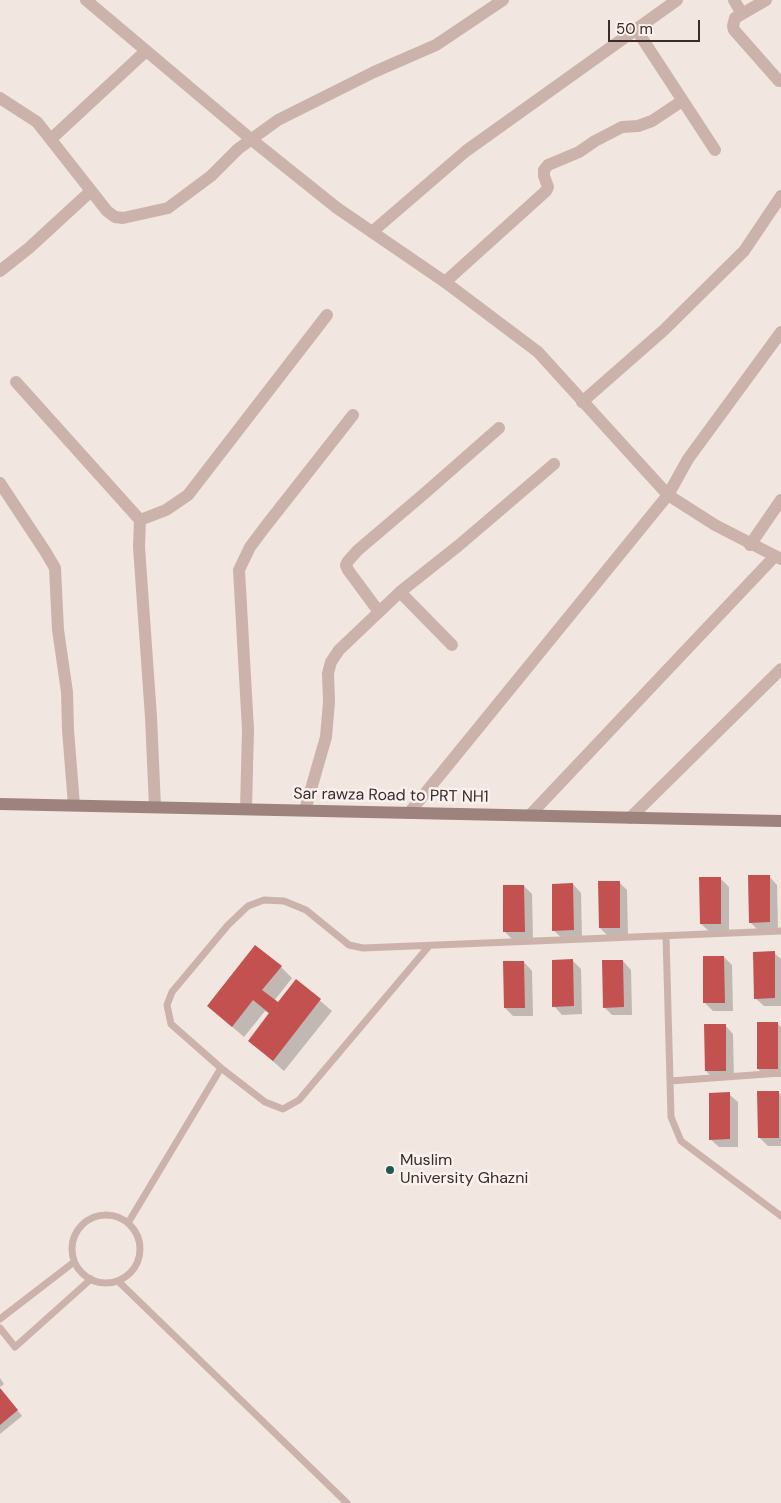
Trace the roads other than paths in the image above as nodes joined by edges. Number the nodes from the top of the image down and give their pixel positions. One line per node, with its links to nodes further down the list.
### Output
1 (86, 0): 8 (street)
2 (503, 0): 13 (street)
3 (677, 0): 7 (street)
4 (734, 0): 6 (street)
5 (766, 0): 6 (street)
6 (742, 14): 9 (street)
7 (636, 30): 11 (street); 17 (street)
8 (146, 51): 12 (street); 13 (street)
9 (779, 81)
10 (0, 98): 12 (street)
11 (682, 101): 14 (street); 19 (street)
12 (51, 140): 15 (street)
13 (252, 140): 15 (street); 17 (street)
14 (714, 150)
15 (92, 191): 18 (street)
16 (781, 196): 23 (street)
17 (372, 232): 19 (street)
18 (0, 271)
19 (445, 282): 23 (street)
20 (328, 315): 30 (street)
21 (781, 332): 28 (street)
22 (16, 382): 30 (street)
23 (582, 402): 28 (street)
24 (353, 415): 40 (street)
25 (499, 428): 34 (street)
26 (554, 464): 33 (street)
27 (0, 484): 38 (street)
28 (668, 494): 31 (street); 42 (street)
29 (781, 500): 31 (street)
30 (140, 520): 39 (street)
31 (750, 545): 32 (street)
32 (778, 558): 43 (street)
33 (400, 592): 34 (street); 35 (street)
34 (379, 612): 41 (street)
35 (452, 645)
36 (781, 670): 44 (street)
37 (0, 804): 38 (main road, Sar rawza Road to PRT NH1)
38 (74, 805): 39 (main road, Sar rawza Road to PRT NH1)
39 (156, 807): 40 (main road, Sar rawza Road to PRT NH1)
40 (246, 809): 41 (main road, Sar rawza Road to PRT NH1)
41 (306, 810): 42 (main road, Sar rawza Road to PRT NH1)
42 (409, 812): 43 (main road, Sar rawza Road to PRT NH1)
43 (530, 815): 44 (main road, Sar rawza Road to PRT NH1)
44 (630, 818): 45 (main road, Sar rawza Road to PRT NH1)
45 (781, 820)
46 (781, 931): 47 (lane)
47 (666, 936): 48 (lane); 51 (lane)
48 (429, 946): 49 (lane); 49 (lane)
49 (220, 1068): 53 (lane)
50 (781, 1073): 51 (lane)
51 (670, 1081): 52 (lane)
52 (781, 1216)
53 (128, 1222): 54 (lane); 56 (lane)
54 (74, 1262): 55 (lane); 57 (lane)
55 (91, 1279): 56 (lane); 58 (lane)
56 (118, 1281): 59 (lane)
57 (0, 1319)
58 (0, 1328)
59 (347, 1503)

